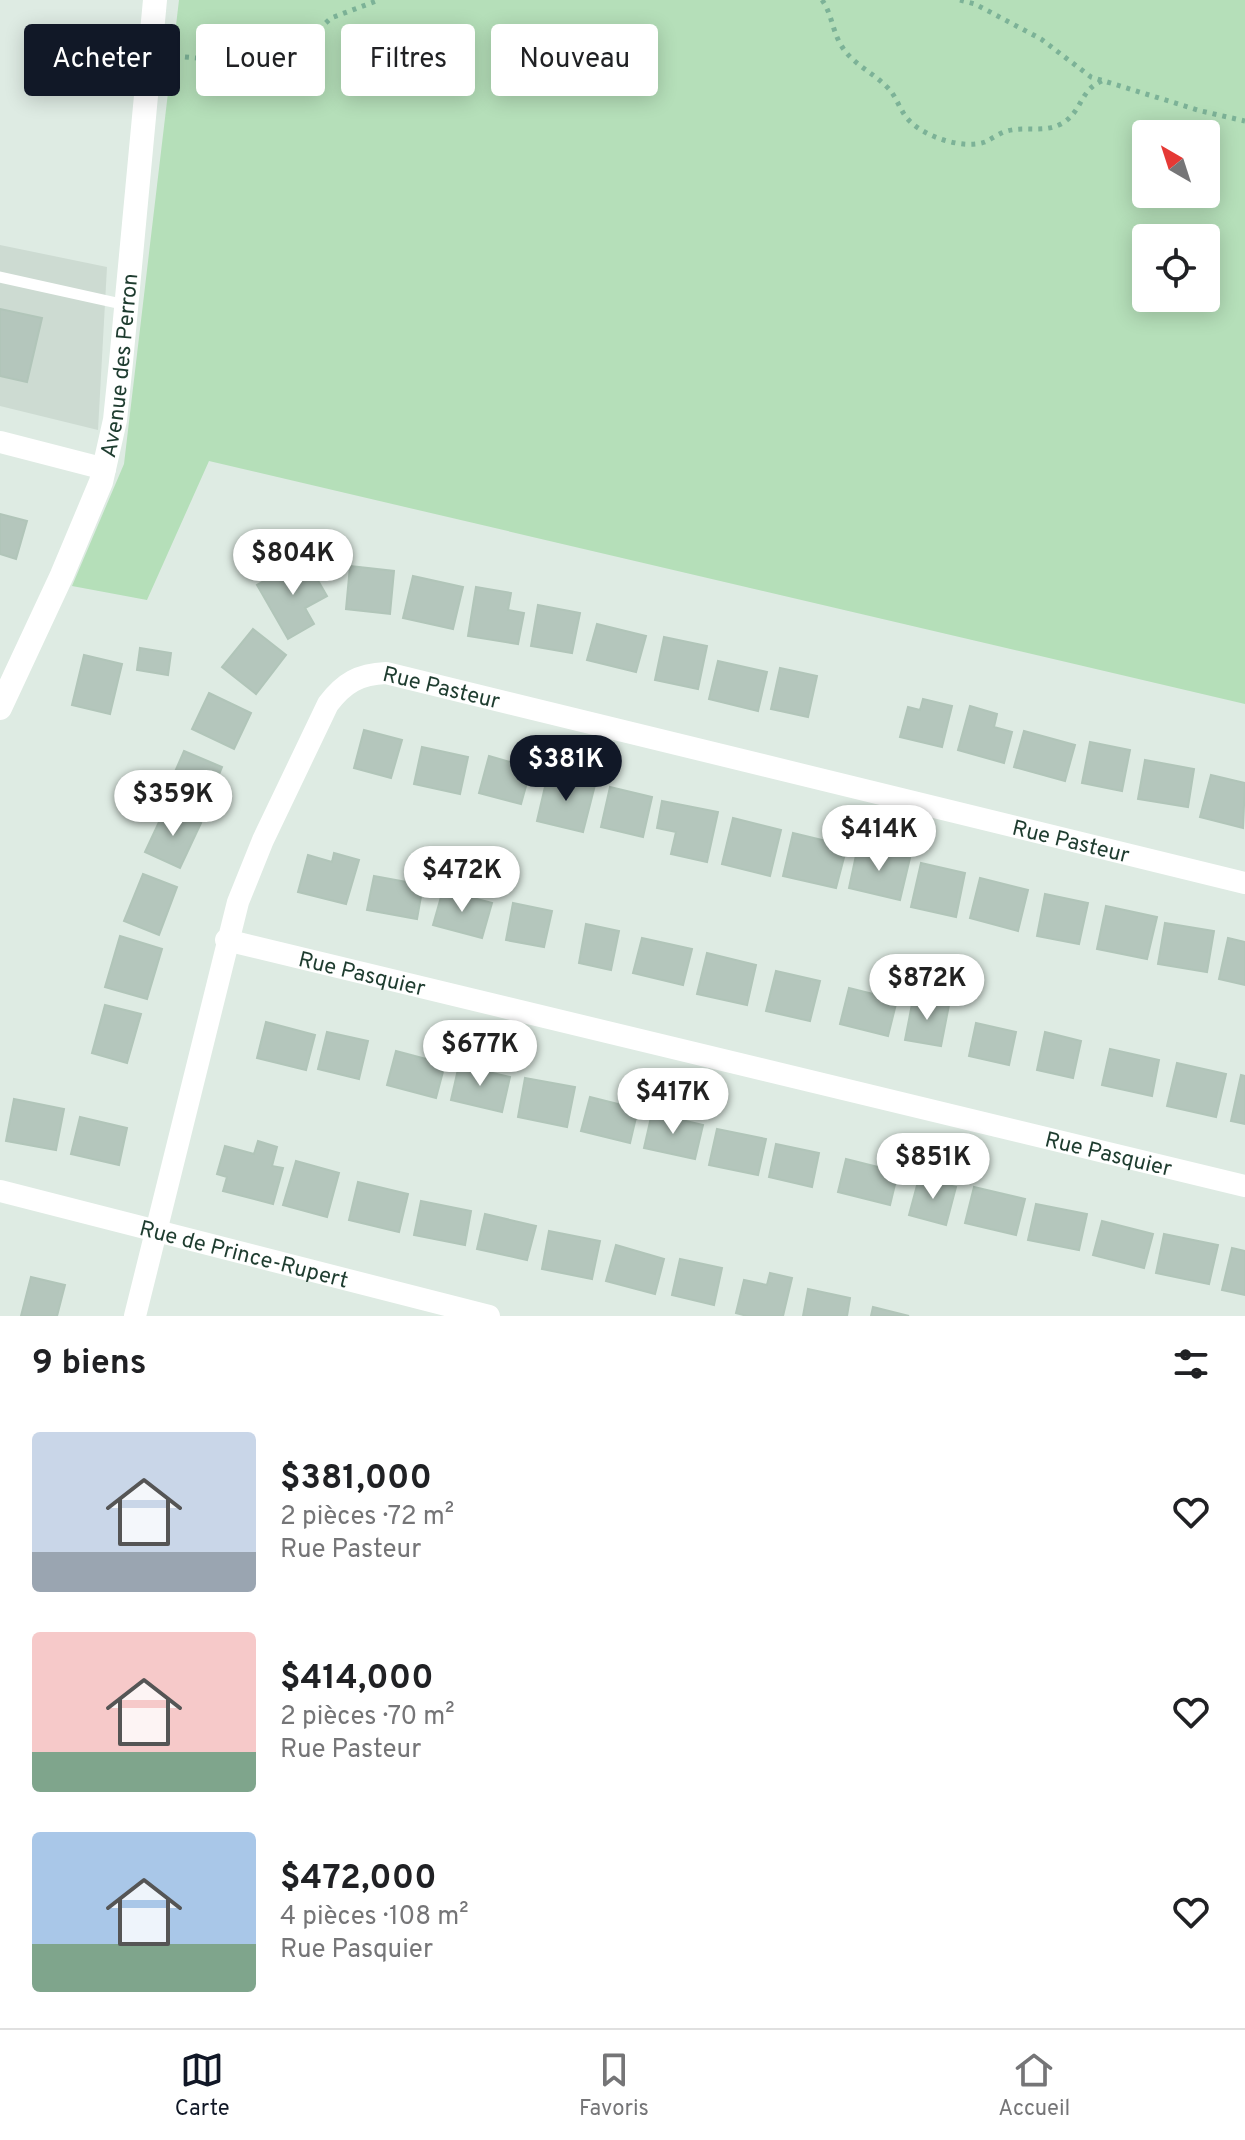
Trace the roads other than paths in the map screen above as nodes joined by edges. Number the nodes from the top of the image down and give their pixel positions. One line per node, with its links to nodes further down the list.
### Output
1 (155, 0): 3 (street, Avenue des Perron)
2 (0, 277): 3 (lane)
3 (126, 305): 5 (street, Avenue des Perron)
4 (0, 442): 5 (street)
5 (105, 469): 6 (street, Avenue des Perron)
6 (0, 708)
7 (1245, 883): 8 (street, Rue Pasteur)
8 (226, 940): 9 (street, Rue Pasquier); 11 (street, Rue Pasteur)
9 (1245, 1186)
10 (0, 1191): 11 (street, Rue de Prince-Rupert)
11 (155, 1232): 12 (street, Rue de Prince-Rupert); 13 (street, Rue Pasteur)
12 (464, 1313): 14 (street, Rue de Prince-Rupert)
13 (135, 1316)
14 (489, 1316)

